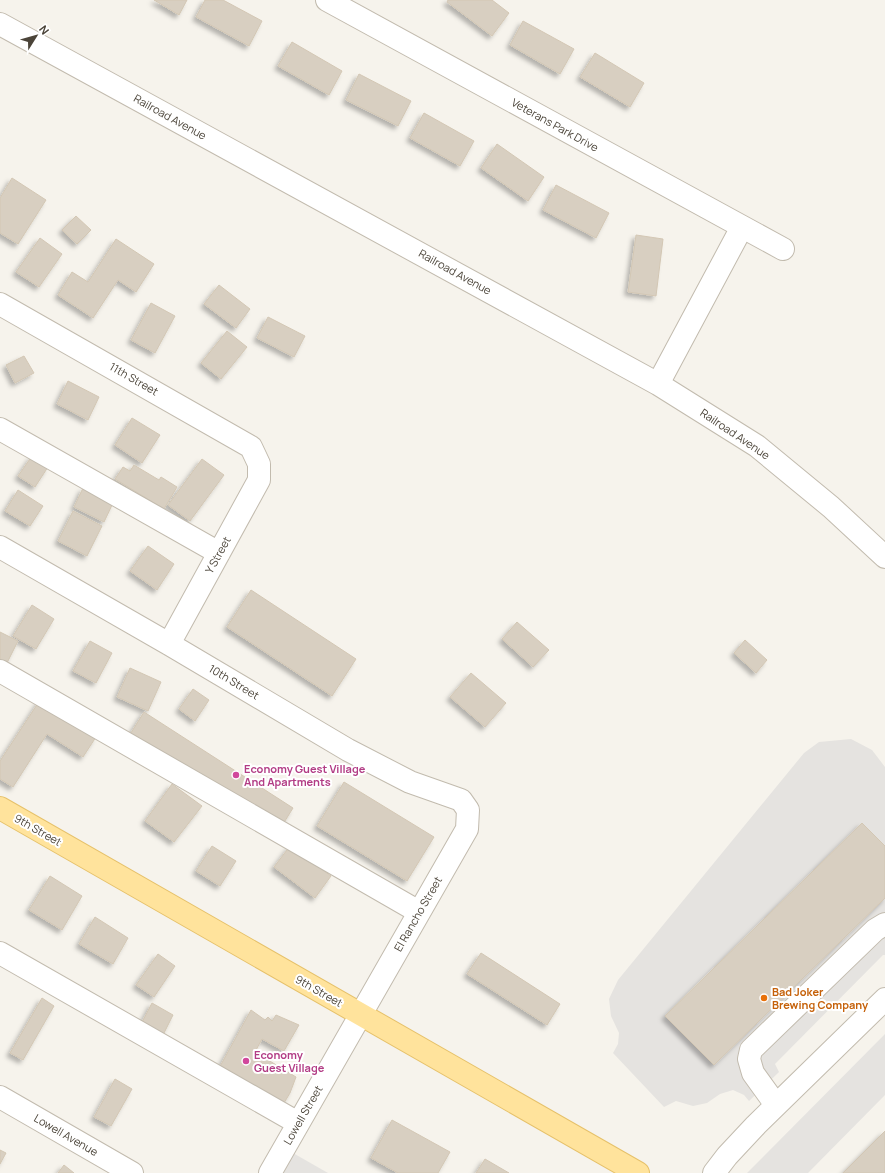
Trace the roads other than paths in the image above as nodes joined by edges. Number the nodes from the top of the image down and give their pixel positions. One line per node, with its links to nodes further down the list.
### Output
1 (328, 0): 3 (street, Veterans Park Drive)
2 (0, 24): 6 (street, Railroad Avenue)
3 (742, 227): 4 (street, Veterans Park Drive); 6 (street)
4 (783, 249)
5 (0, 304): 8 (street, 11th Street)
6 (658, 384): 11 (street, Railroad Avenue)
7 (0, 429): 10 (street)
8 (259, 464): 10 (street, Y Street)
9 (0, 547): 12 (street, 10th Street)
10 (219, 553): 12 (street, Y Street)
11 (885, 557)
12 (169, 644): 15 (street, 10th Street)
13 (0, 671): 16 (street)
14 (0, 808): 20 (main road, 9th Street)
15 (468, 810): 16 (street, El Rancho Street)
16 (419, 912): 20 (street, El Rancho Street)
17 (885, 924): 22 (street)
18 (0, 953): 23 (street)
19 (885, 999): 22 (street)
20 (360, 1015): 23 (street, Lowell Street); 26 (main road, 9th Street)
21 (0, 1097): 24 (street, Lowell Avenue)
22 (776, 1105): 27 (street)
23 (298, 1123): 25 (street, Lowell Street)
24 (132, 1173)
25 (270, 1173)
26 (638, 1173)
27 (714, 1173)

